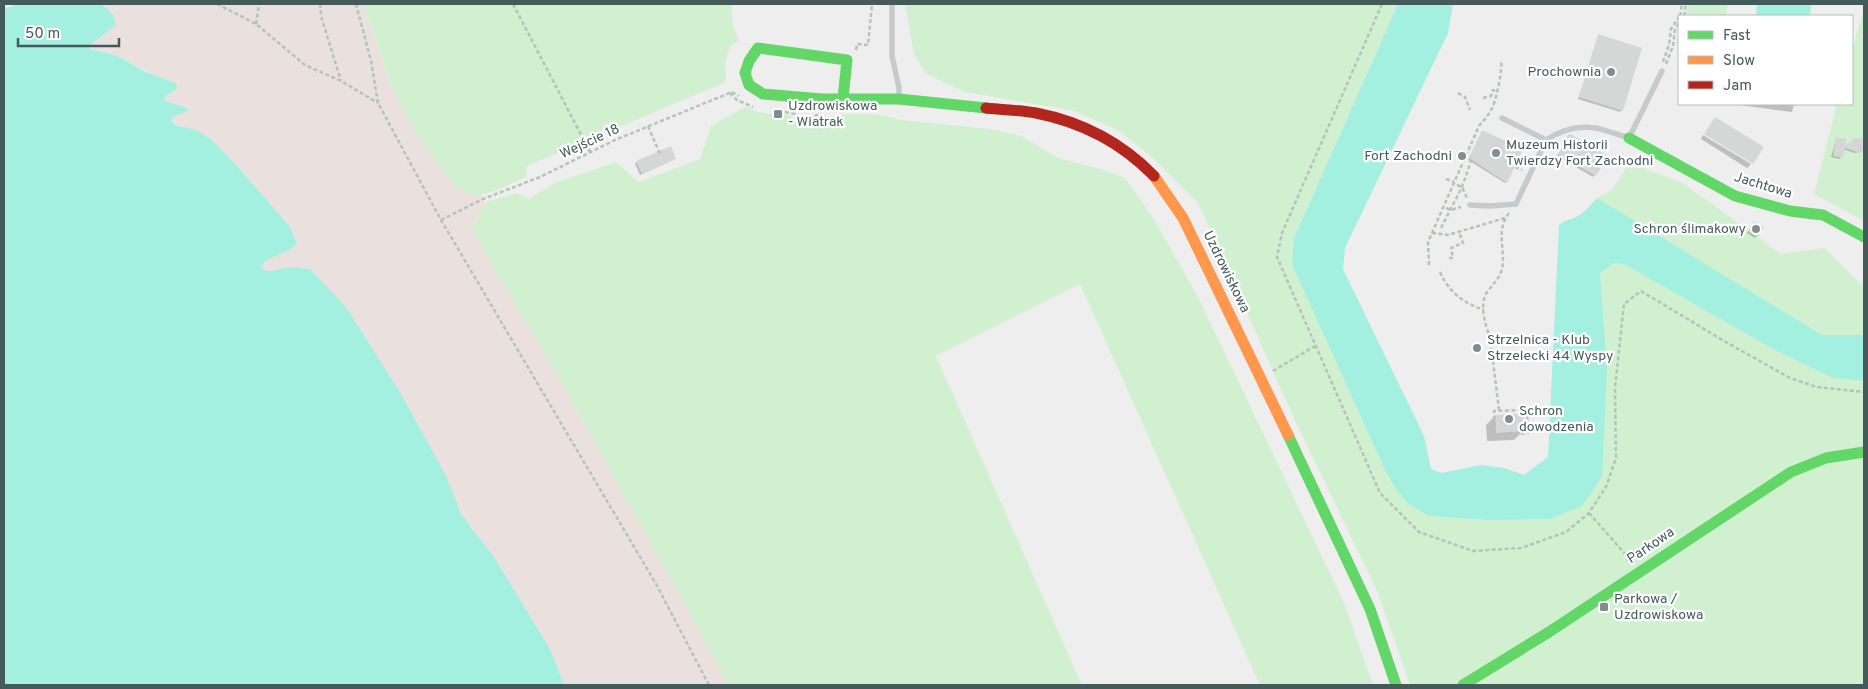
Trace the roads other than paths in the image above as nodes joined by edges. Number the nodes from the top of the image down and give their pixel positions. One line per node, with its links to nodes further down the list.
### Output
1 (892, 4): 4 (lane)
2 (1662, 70): 6 (lane)
3 (844, 98): 3 (street, Uzdrowiskowa); 4 (street, Uzdrowiskowa)
4 (899, 99): 11 (street, Uzdrowiskowa)
5 (1502, 118): 7 (lane)
6 (1629, 138): 7 (lane); 9 (street, Jachtowa)
7 (1546, 140): 8 (lane)
8 (1470, 204)
9 (1864, 237)
10 (1864, 452): 12 (street, Parkowa)
11 (1396, 685)
12 (1463, 685)

